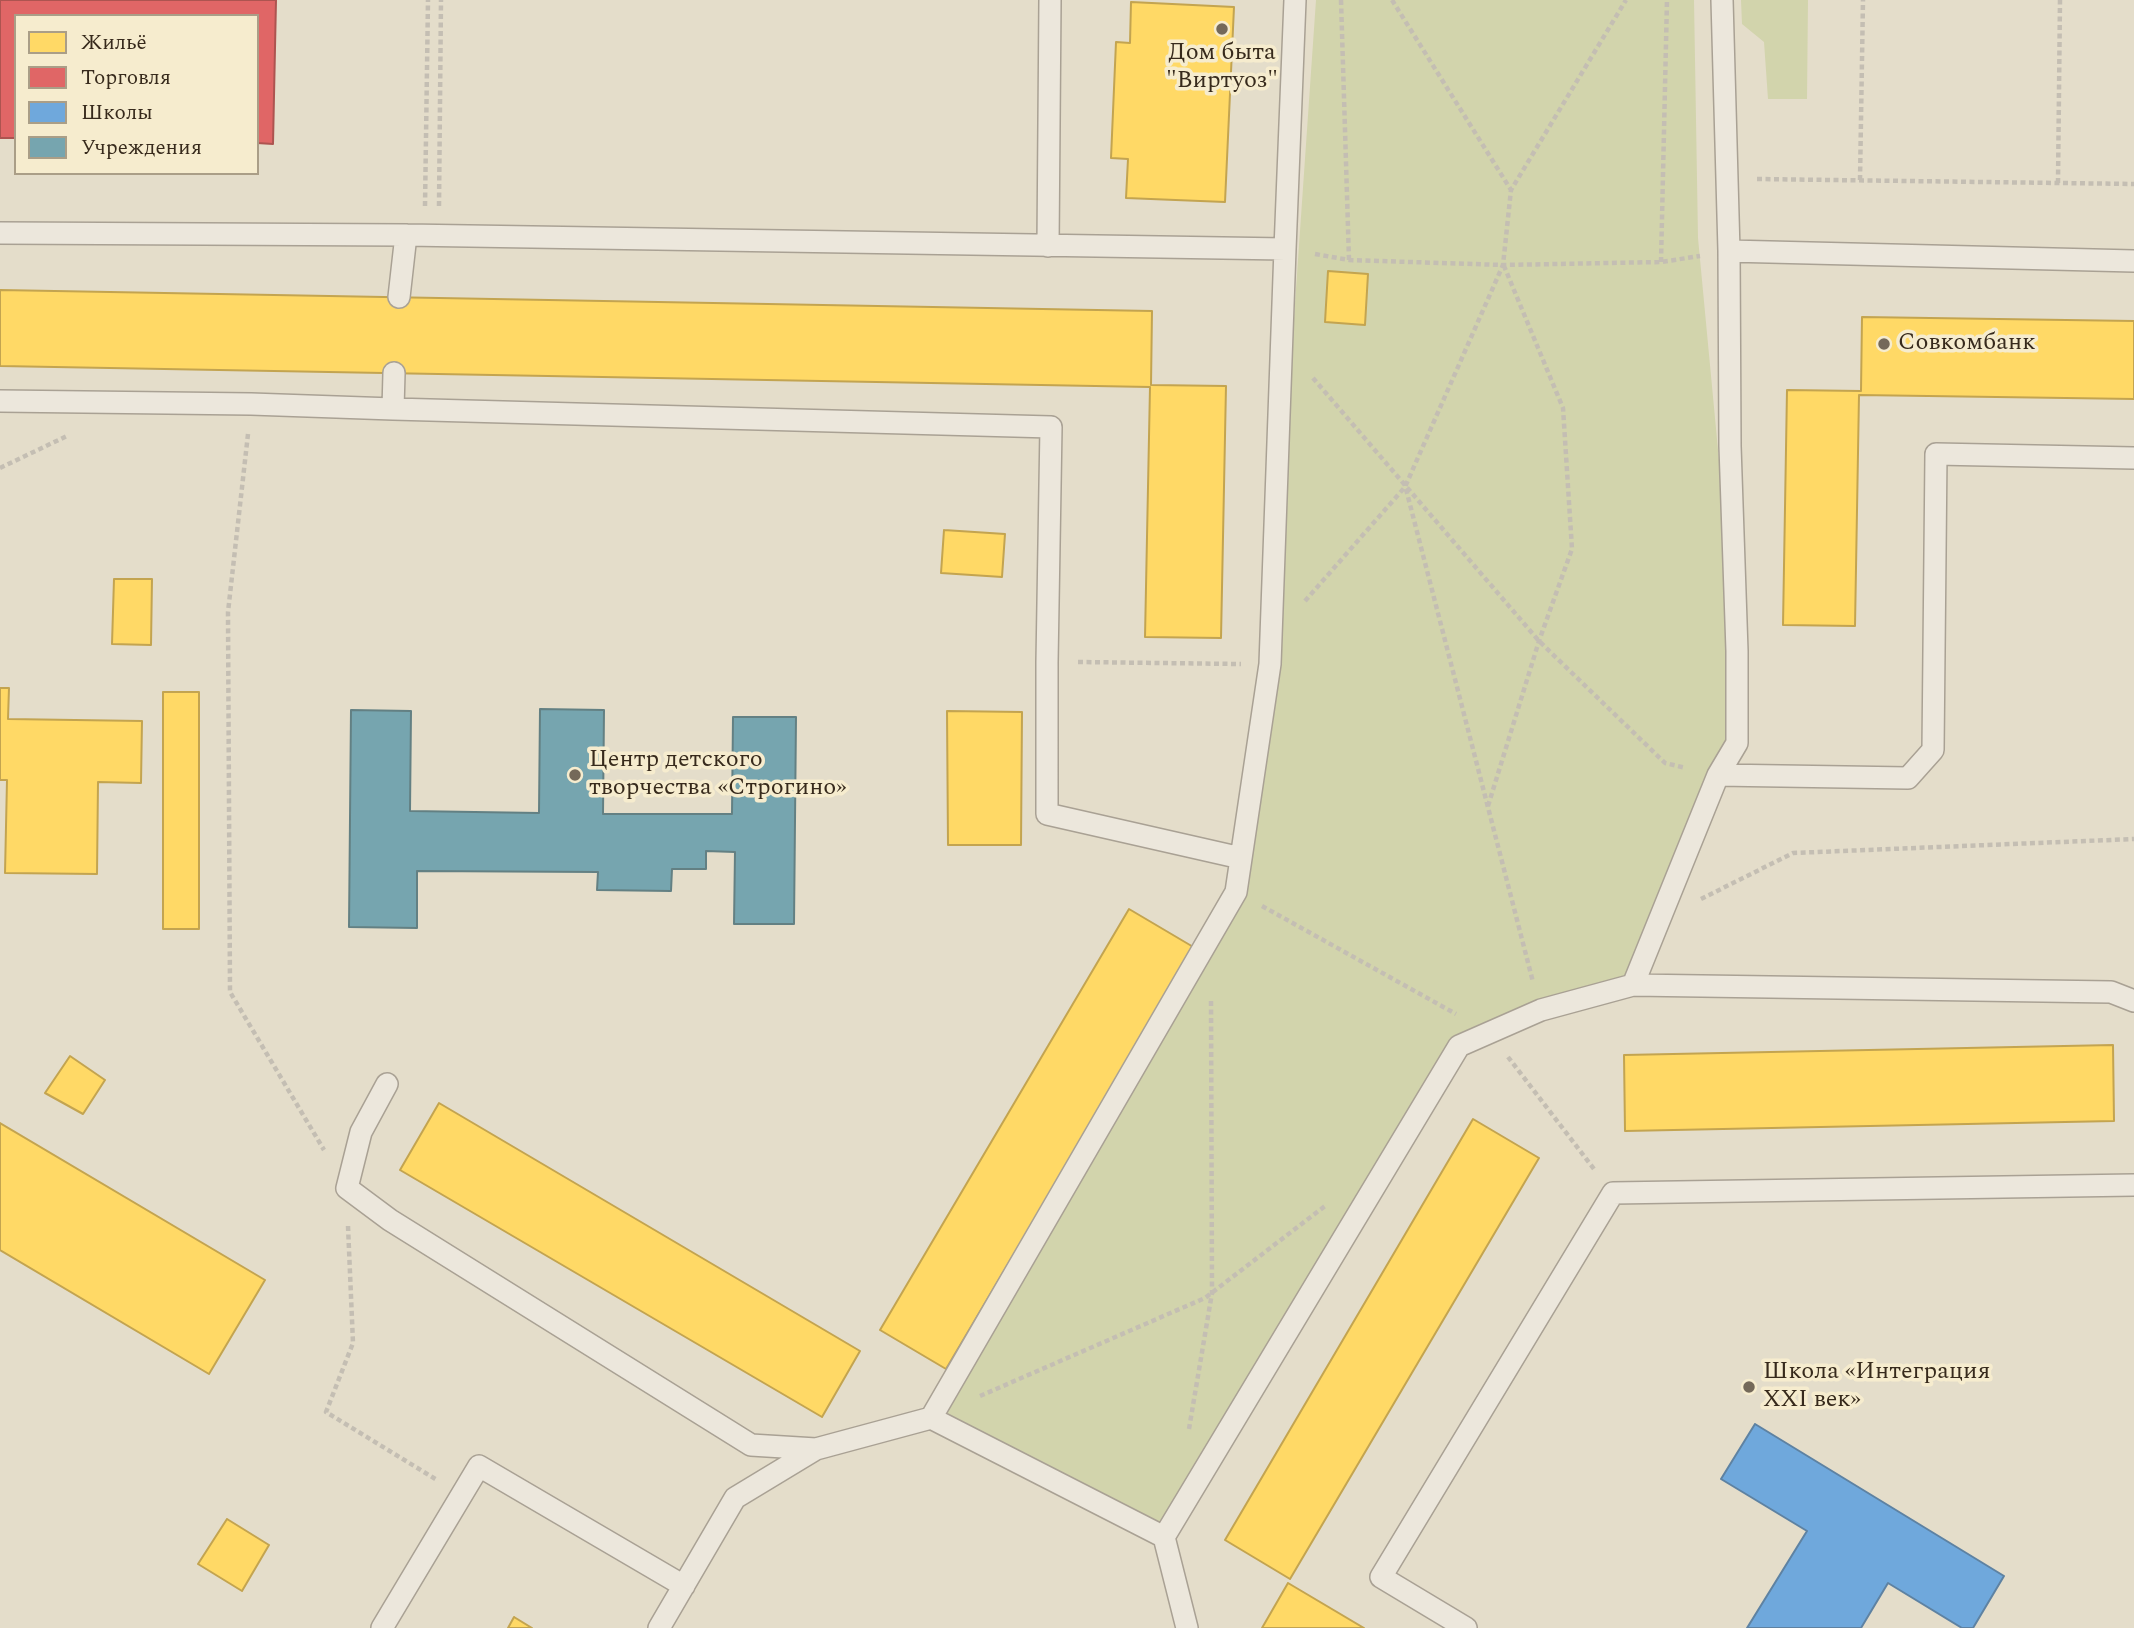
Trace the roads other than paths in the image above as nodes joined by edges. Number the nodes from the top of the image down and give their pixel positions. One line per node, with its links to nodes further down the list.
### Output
1 (1050, 0): 6 (lane)
2 (1295, 0): 7 (lane)
3 (1722, 0): 8 (lane)
4 (0, 233): 5 (lane)
5 (423, 235): 6 (lane); 10 (lane)
6 (1048, 246): 7 (lane)
7 (1285, 249): 16 (lane)
8 (1729, 251): 9 (lane); 15 (lane)
9 (2134, 261)
10 (399, 297)
11 (394, 373): 13 (lane)
12 (0, 401): 13 (lane)
13 (393, 409): 16 (lane)
14 (2134, 458): 15 (lane)
15 (1718, 775): 17 (lane)
16 (1241, 858): 21 (lane)
17 (1633, 985): 18 (lane); 23 (lane)
18 (2134, 1000)
19 (387, 1084): 22 (lane)
20 (2134, 1185): 28 (lane)
21 (930, 1418): 22 (lane); 23 (lane)
22 (816, 1449): 24 (lane)
23 (1164, 1537): 27 (lane)
24 (684, 1586): 25 (lane); 26 (lane)
25 (382, 1628)
26 (659, 1628)
27 (1187, 1628)
28 (1466, 1628)

